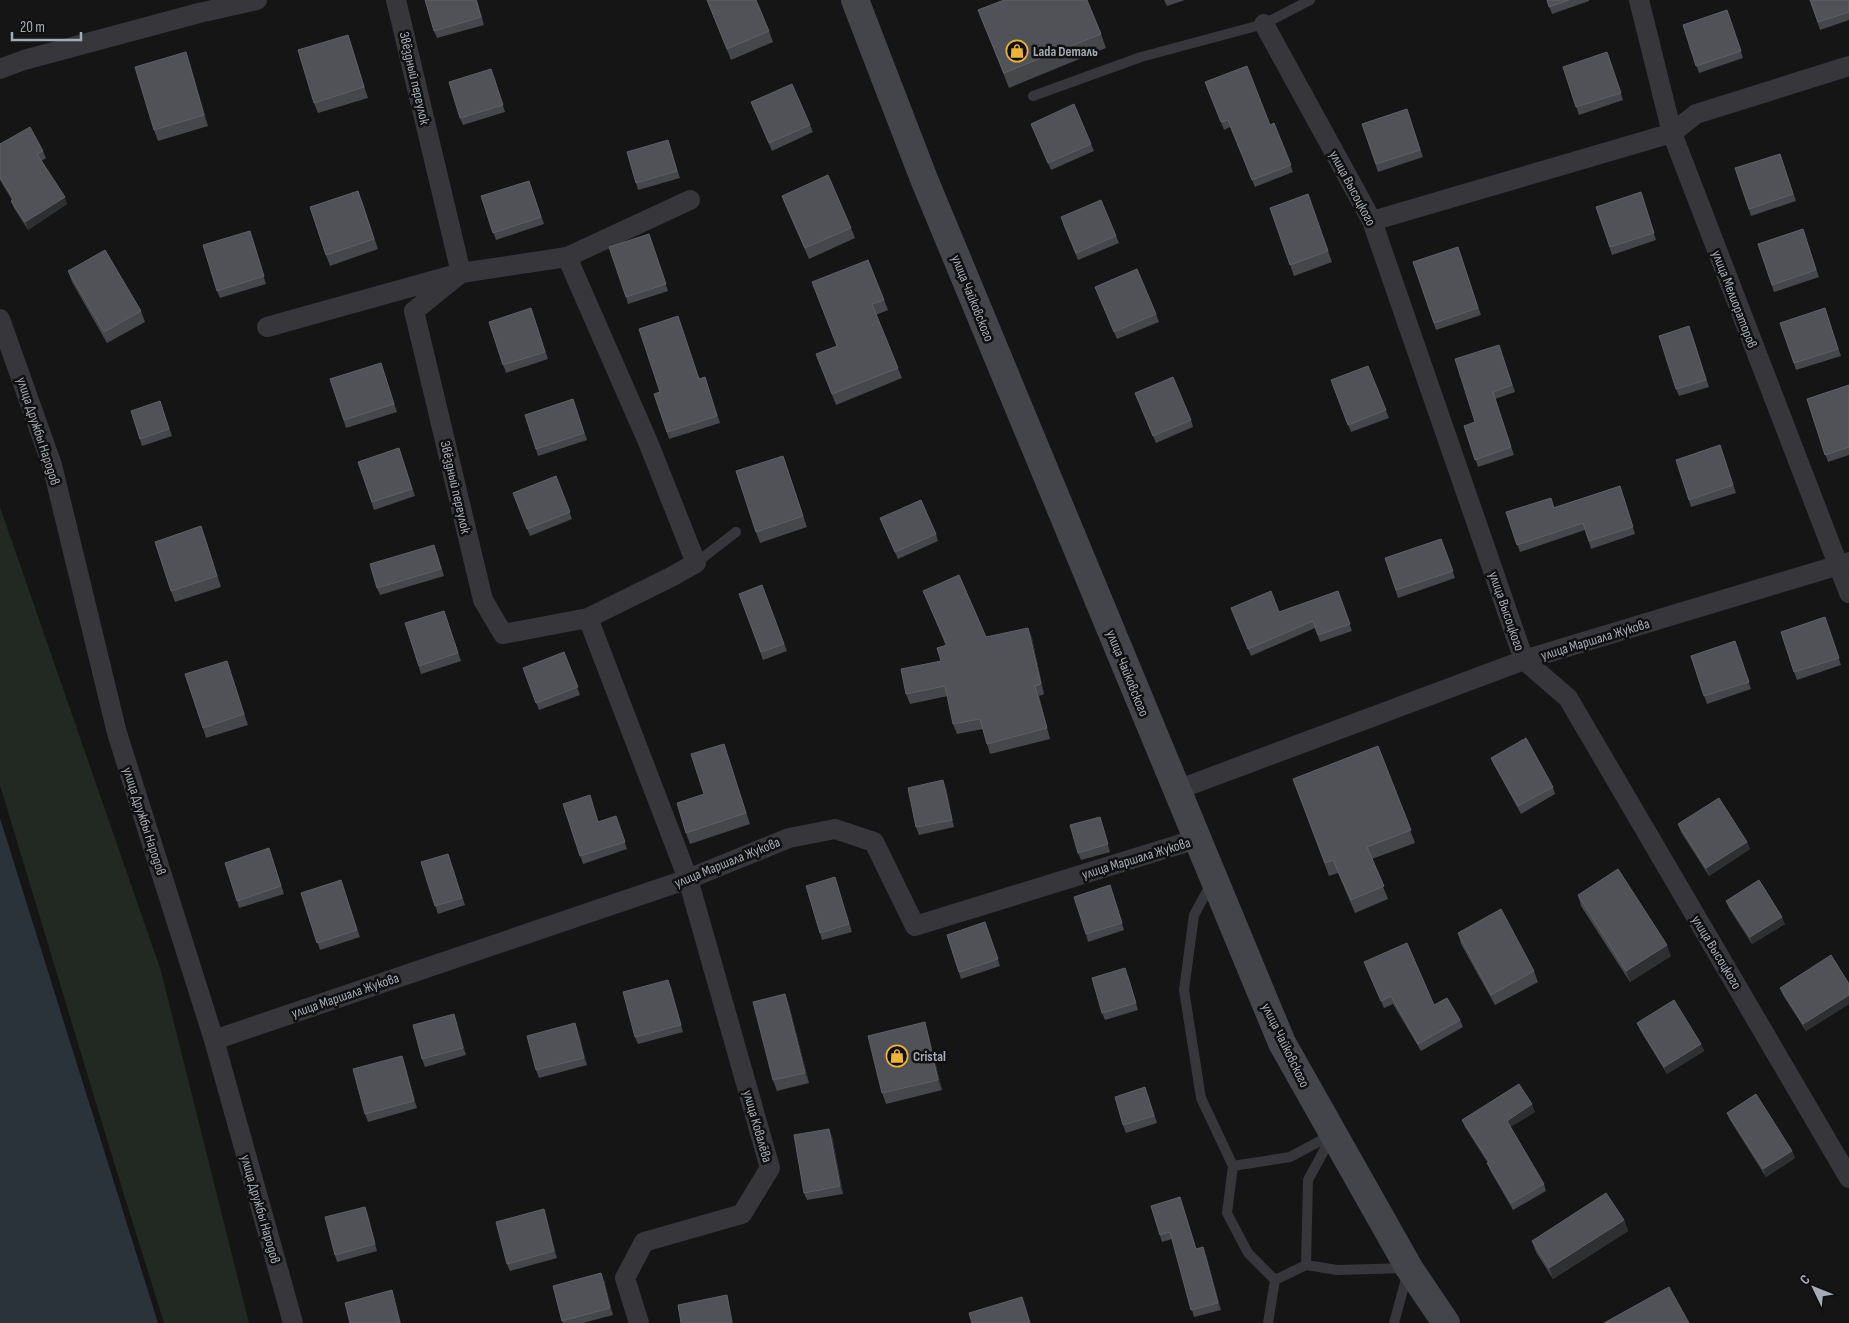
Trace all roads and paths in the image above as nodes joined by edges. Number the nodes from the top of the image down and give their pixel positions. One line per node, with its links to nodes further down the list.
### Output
1 (257, 0): 8 (street)
2 (396, 0): 14 (street, Звёздный переулок)
3 (856, 0): 23 (main road, улица Чайковского)
4 (1310, 0): 6 (lane)
5 (1639, 0): 10 (street, улица Мелиораторов)
6 (1264, 24): 9 (lane); 12 (street, улица Высоцкого)
7 (1849, 66): 10 (street)
8 (0, 69)
9 (1032, 96)
10 (1672, 133): 12 (street); 19 (street, улица Мелиораторов)
11 (690, 200): 13 (street, Звёздный переулок)
12 (1372, 220): 22 (street, улица Высоцкого)
13 (566, 257): 14 (street, Звёздный переулок); 18 (street)
14 (462, 274): 16 (street, Звёздный переулок); 21 (street, Звёздный переулок)
15 (0, 319): 27 (street, улица Дружбы Народов)
16 (267, 327)
17 (736, 532): 18 (lane)
18 (696, 563): 21 (street, Звёздный переулок)
19 (1843, 563): 20 (street, улица Мелиораторов); 22 (street, улица Маршала Жукова)
20 (1849, 593)
21 (588, 618): 26 (street)
22 (1524, 660): 23 (street, улица Маршала Жукова); 30 (street, улица Высоцкого)
23 (1177, 790): 24 (main road, улица Чайковского)
24 (1197, 839): 25 (main road, улица Чайковского); 26 (street, улица Маршала Жукова)
25 (1213, 878): 28 (main road, улица Чайковского); 29 (lane)
26 (688, 879): 27 (street, улица Маршала Жукова); 35 (street, улица Ковалёва)
27 (214, 1040): 34 (street, улица Дружбы Народов)
28 (1333, 1134): 29 (lane); 31 (lane); 32 (main road, улица Чайковского)
29 (1233, 1166): 33 (lane)
30 (1849, 1178)
31 (1306, 1265): 32 (lane); 33 (lane)
32 (1409, 1268): 37 (lane); 38 (main road, улица Чайковского)
33 (1275, 1280): 36 (lane)
34 (293, 1323)
35 (638, 1323)
36 (1268, 1323)
37 (1394, 1323)
38 (1446, 1323)

